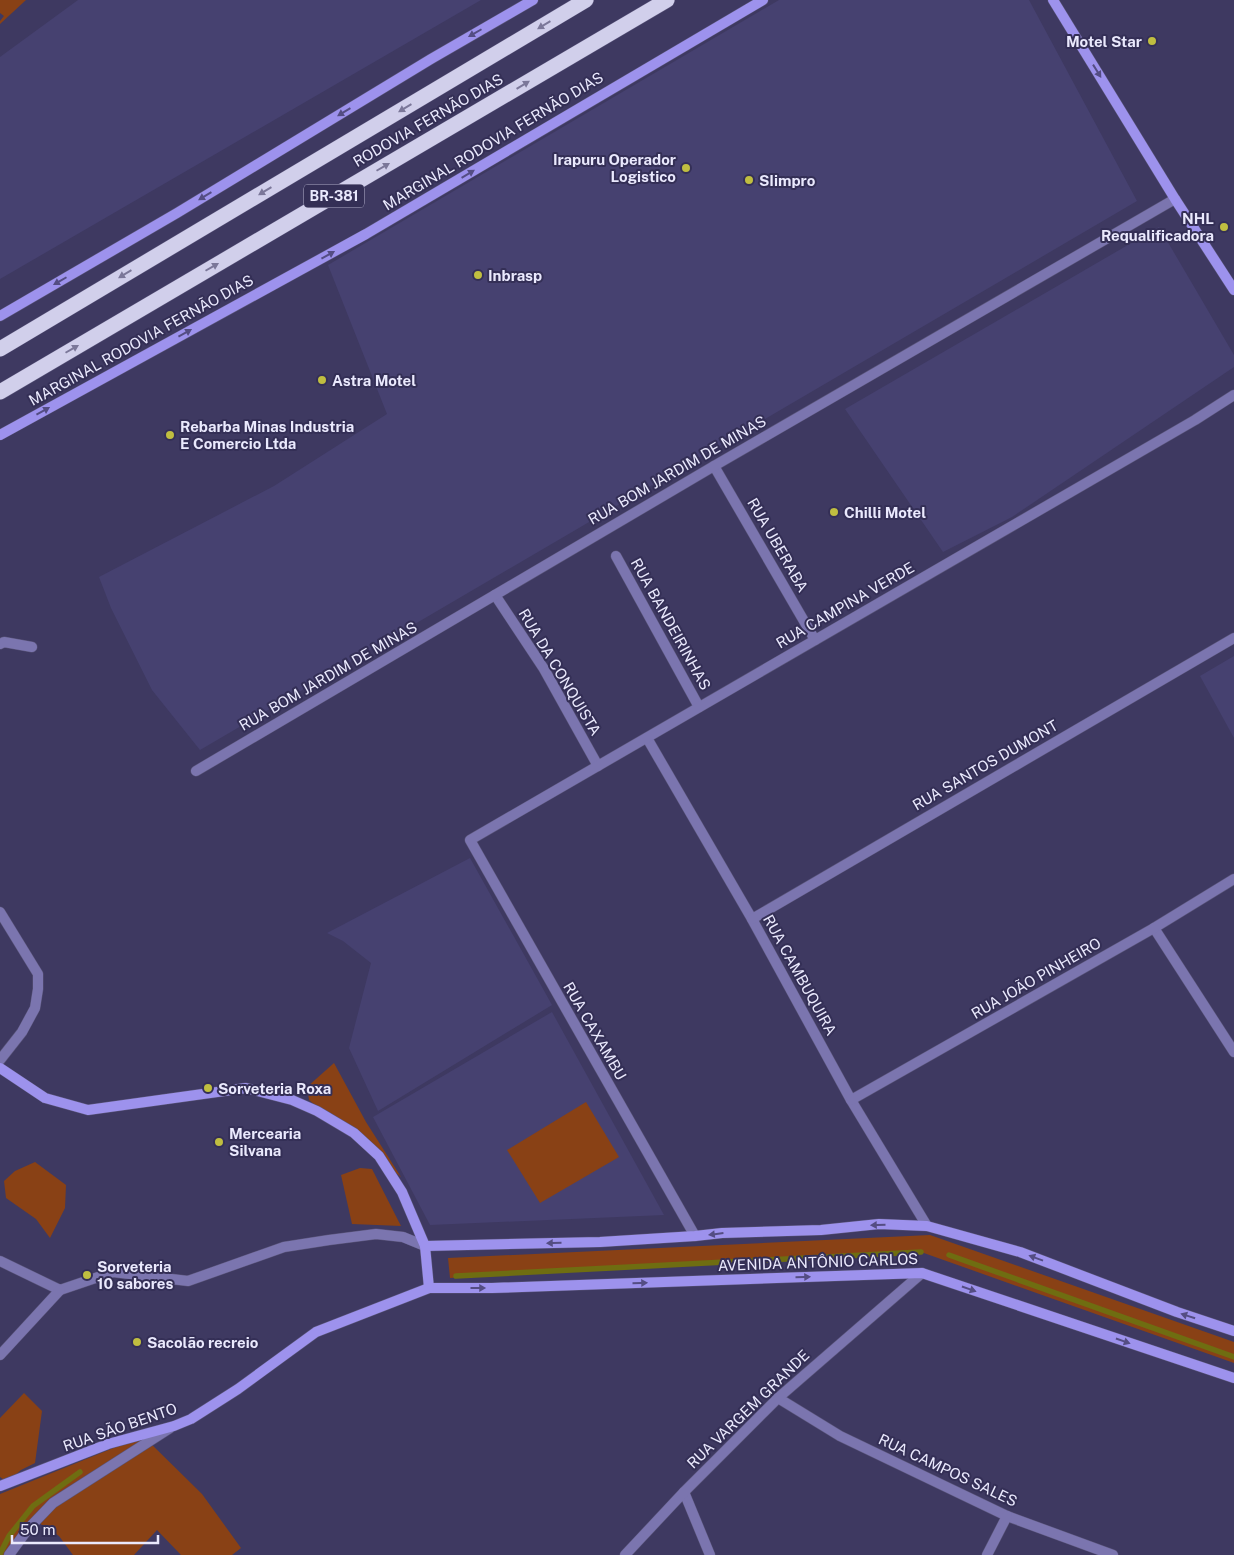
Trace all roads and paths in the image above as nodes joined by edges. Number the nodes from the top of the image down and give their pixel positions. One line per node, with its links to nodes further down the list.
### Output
1 (533, 0): 8 (street, one-way to 8)
2 (586, 0): 9 (highway, RODOVIA FERNÃO DIAS / BR-381, one-way to 9)
3 (667, 0): 10 (highway, RODOVIA FERNÃO DIAS / BR-381, one-way to 3)
4 (763, 0): 12 (street, MARGINAL RODOVIA FERNÃO DIAS, one-way to 4)
5 (1053, 0): 6 (street, one-way to 6)
6 (1175, 199): 7 (street); 13 (street, RUA BOM JARDIM DE MINAS)
7 (1234, 290)
8 (0, 316)
9 (0, 349)
10 (0, 392)
11 (1234, 395): 17 (street, RUA CAMPINA VERDE)
12 (0, 435)
13 (714, 466): 15 (street, RUA BOM JARDIM DE MINAS); 17 (street, RUA UBERABA)
14 (616, 556): 20 (street, RUA BANDEIRINHAS)
15 (495, 595): 22 (street, RUA DA CONQUISTA); 23 (street, RUA BOM JARDIM DE MINAS)
16 (1234, 638): 27 (street, RUA SANTOS DUMONT)
17 (815, 640): 20 (street, RUA CAMPINA VERDE)
18 (0, 644): 19 (street)
19 (32, 647)
20 (699, 707): 21 (street, RUA CAMPINA VERDE)
21 (647, 738): 22 (street, RUA CAMPINA VERDE); 27 (street, RUA CAMBUQUIRA)
22 (598, 766): 24 (street, RUA CAMPINA VERDE)
23 (196, 771)
24 (470, 840): 34 (street, RUA CAXAMBU)
25 (1234, 879): 28 (street, RUA JOÃO PINHEIRO)
26 (0, 912): 30 (street)
27 (752, 918): 32 (street, RUA CAMBUQUIRA)
28 (1154, 928): 29 (street); 32 (street, RUA JOÃO PINHEIRO)
29 (1234, 1052)
30 (0, 1060)
31 (0, 1068): 35 (street)
32 (851, 1100): 33 (street, RUA CAMBUQUIRA)
33 (927, 1226): 34 (street, one-way to 34); 40 (street, one-way to 33)
34 (695, 1236): 35 (street, one-way to 35)
35 (425, 1246): 38 (street); 39 (street)
36 (0, 1261): 39 (street)
37 (922, 1273): 38 (street, AVENIDA ANTÔNIO CARLOS, one-way to 37); 42 (street, AVENIDA ANTÔNIO CARLOS, one-way to 42); 43 (street, RUA VARGEM GRANDE)
38 (429, 1288): 44 (street, RUA SÃO BENTO)
39 (60, 1290): 41 (street)
40 (1234, 1331)
41 (0, 1355)
42 (1234, 1378)
43 (778, 1398): 46 (street, RUA VARGEM GRANDE); 47 (street, RUA CAMPOS SALES)
44 (174, 1426): 45 (street, RUA SÃO BENTO); 48 (street)
45 (0, 1486)
46 (684, 1492): 49 (street, RUA VARGEM GRANDE); 50 (street)
47 (1008, 1516): 51 (street); 52 (street, RUA CAMPOS SALES)
48 (9, 1555)
49 (625, 1555)
50 (710, 1555)
51 (987, 1555)
52 (1113, 1555)

